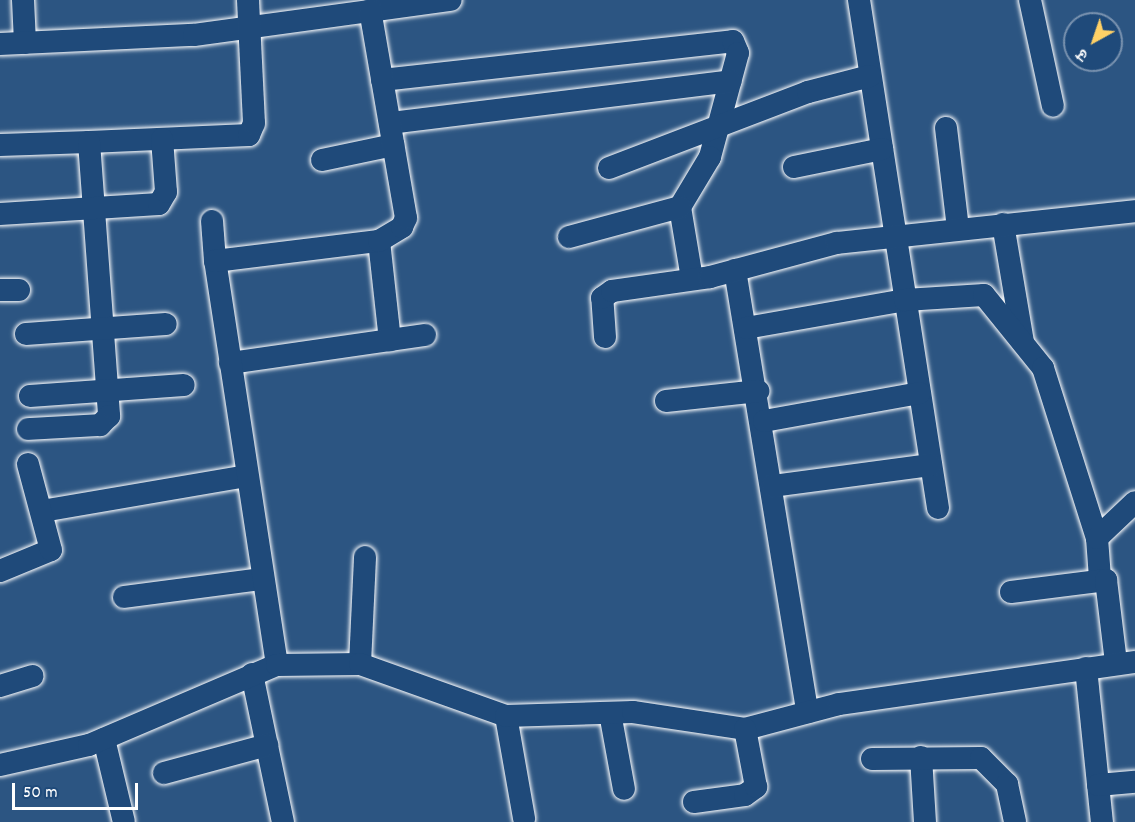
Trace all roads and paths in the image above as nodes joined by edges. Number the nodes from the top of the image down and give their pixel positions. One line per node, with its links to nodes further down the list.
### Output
1 (23, 0): 8 (street)
2 (248, 0): 7 (street)
3 (451, 0): 6 (street)
4 (859, 0): 10 (street)
5 (1030, 0): 13 (street)
6 (370, 10): 7 (street); 11 (street)
7 (249, 27): 8 (street); 17 (street)
8 (25, 43): 9 (street)
9 (0, 44)
10 (870, 76): 15 (street); 21 (street)
11 (382, 80): 12 (street); 14 (street)
12 (730, 81): 14 (street); 15 (street)
13 (1053, 106)
14 (390, 123): 19 (street)
15 (718, 125): 23 (street); 25 (street)
16 (946, 128): 31 (street)
17 (162, 139): 18 (street); 26 (street)
18 (89, 142): 20 (street); 26 (street)
19 (393, 145): 22 (street); 34 (street)
20 (0, 146)
21 (882, 149): 24 (street); 32 (street)
22 (322, 160)
23 (609, 168)
24 (794, 168)
25 (680, 207): 33 (street); 37 (street)
26 (95, 210): 28 (street); 40 (street)
27 (1135, 211): 30 (street)
28 (0, 214)
29 (212, 221): 35 (street)
30 (1003, 224): 31 (street); 46 (street)
31 (958, 228): 32 (street)
32 (895, 235): 36 (street); 38 (street)
33 (569, 237)
34 (379, 241): 35 (street); 45 (street)
35 (215, 261): 47 (street)
36 (735, 270): 37 (street); 41 (street)
37 (692, 279): 44 (street)
38 (905, 300): 41 (street); 46 (street); 51 (street)
39 (166, 324): 40 (street)
40 (103, 328): 42 (street); 49 (street)
41 (746, 328): 50 (street)
42 (26, 334)
43 (425, 335): 45 (street)
44 (605, 337)
45 (390, 340): 47 (street)
46 (1023, 343): 63 (street)
47 (230, 363): 58 (street)
48 (184, 385): 49 (street)
49 (107, 390): 52 (street); 55 (street)
50 (758, 392): 53 (street); 54 (street)
51 (920, 393): 54 (street); 57 (street)
52 (30, 396)
53 (666, 401)
54 (764, 421): 59 (street)
55 (28, 429)
56 (28, 464): 62 (street)
57 (931, 465): 59 (street); 61 (street)
58 (246, 476): 62 (street); 67 (street)
59 (773, 486): 77 (street)
60 (1135, 502): 63 (street)
61 (938, 508)
62 (42, 511): 65 (street)
63 (1097, 538): 66 (street)
64 (365, 557): 71 (street)
65 (0, 571)
66 (1100, 578): 68 (street); 70 (street)
67 (261, 579): 69 (street); 72 (street)
68 (1011, 592)
69 (124, 597)
70 (1125, 663): 73 (street)
71 (360, 664): 72 (street); 79 (street)
72 (278, 665): 74 (street)
73 (1086, 668): 77 (street); 88 (street)
74 (252, 674): 81 (street); 82 (street)
75 (32, 676): 76 (street)
76 (0, 686)
77 (807, 712): 80 (street)
78 (610, 713): 79 (street); 80 (street); 89 (street)
79 (506, 716): 91 (street)
80 (745, 729): 90 (street)
81 (104, 740): 85 (street); 93 (street)
82 (267, 745): 86 (street); 92 (street)
83 (921, 757): 84 (street); 94 (street); 95 (street)
84 (872, 759)
85 (0, 765)
86 (164, 773)
87 (1135, 782): 88 (street)
88 (1098, 785): 96 (street)
89 (624, 789)
90 (694, 802)
91 (524, 818)
92 (276, 820)
93 (124, 822)
94 (925, 822)
95 (1015, 822)
96 (1102, 822)

